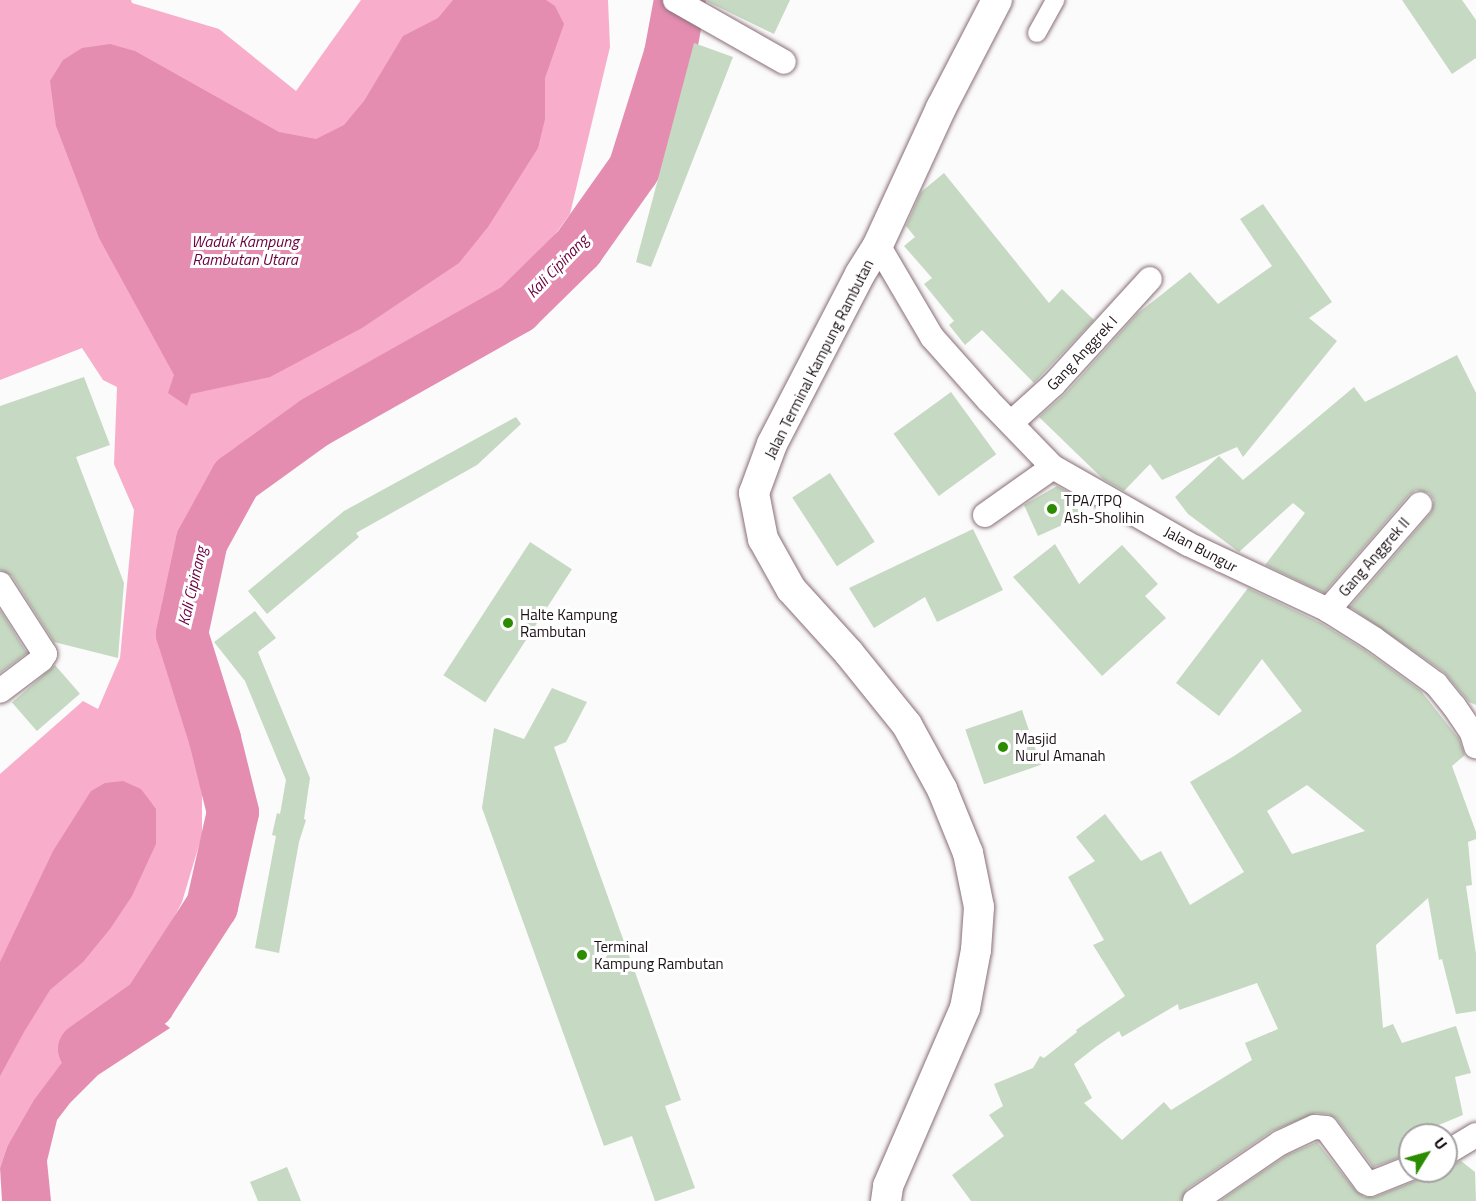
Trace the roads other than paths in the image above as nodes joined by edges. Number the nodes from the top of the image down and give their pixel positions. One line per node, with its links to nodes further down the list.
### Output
1 (997, 0): 6 (street, Jalan Terminal Kampung Rambutan)
2 (1055, 0): 4 (street)
3 (681, 4): 5 (street)
4 (1037, 33)
5 (784, 62)
6 (878, 245): 8 (street, Jalan Bungur); 19 (street, Jalan Terminal Kampung Rambutan)
7 (1150, 279): 8 (street, Gang Anggrek I)
8 (1011, 423): 9 (street, Jalan Bungur)
9 (1053, 467): 11 (street); 13 (street, Jalan Bungur)
10 (1420, 504): 13 (street, Gang Anggrek II)
11 (985, 515)
12 (0, 584): 14 (street)
13 (1328, 610): 15 (street, Jalan Bungur)
14 (0, 691)
15 (1476, 746)
16 (1476, 1135): 17 (street)
17 (1458, 1146)
18 (1398, 1173): 20 (street)
19 (886, 1201)
20 (1195, 1201)

